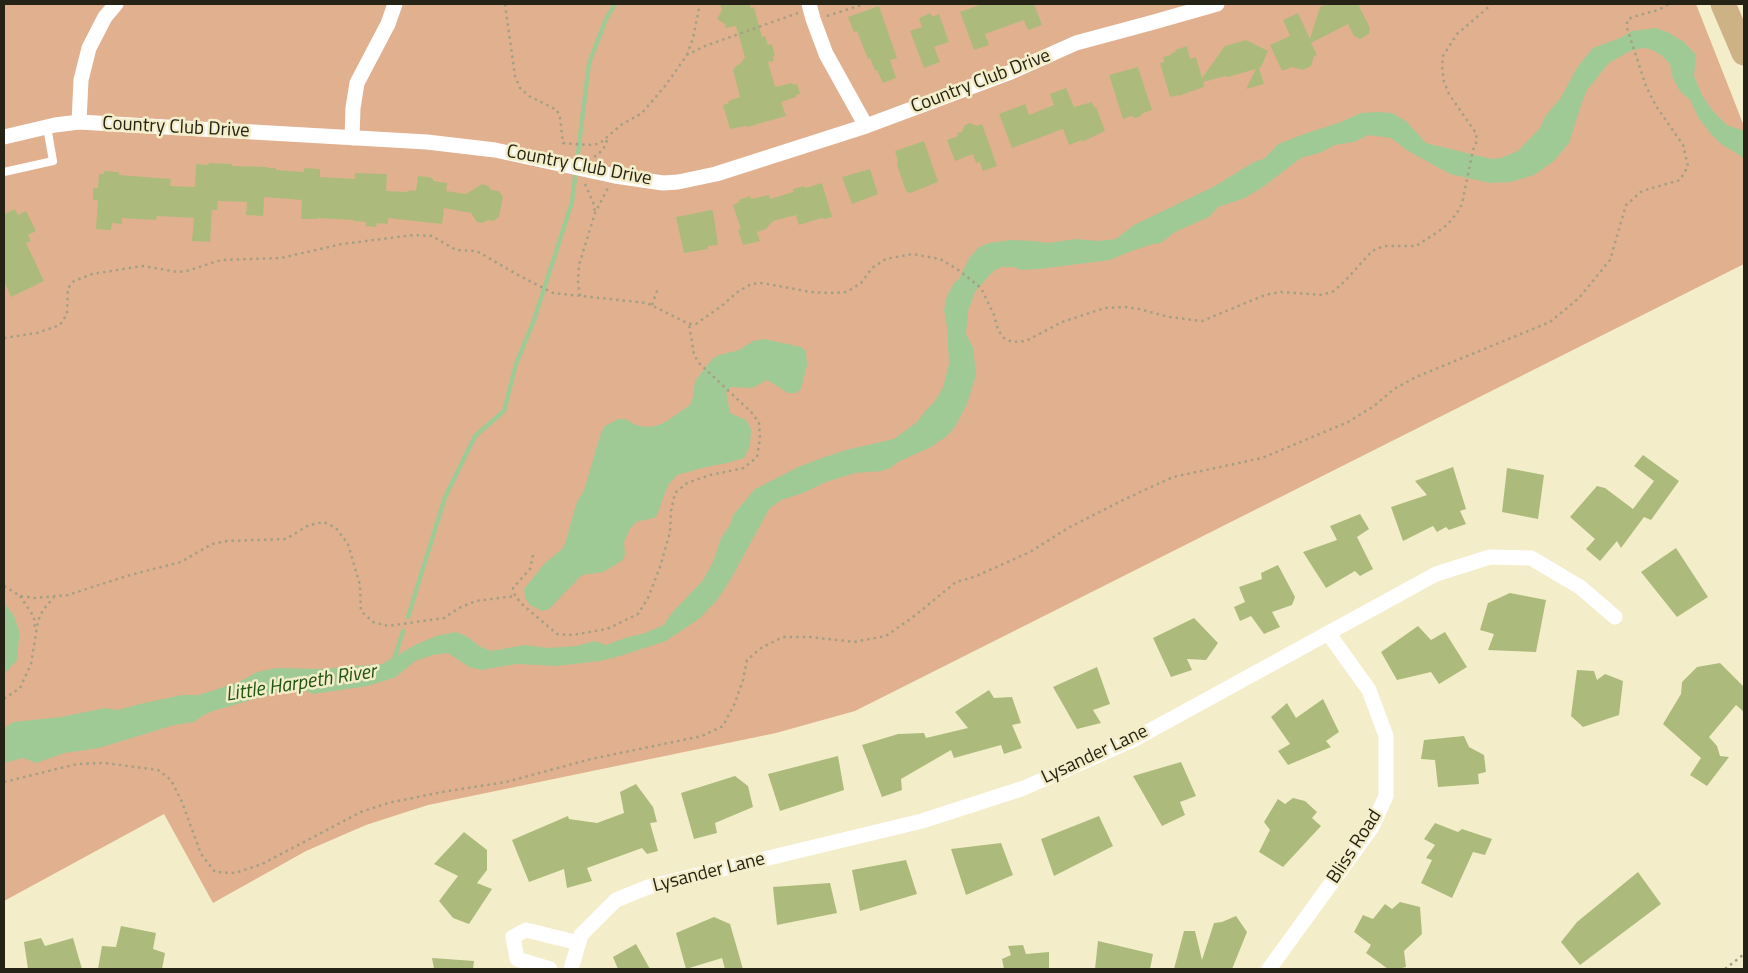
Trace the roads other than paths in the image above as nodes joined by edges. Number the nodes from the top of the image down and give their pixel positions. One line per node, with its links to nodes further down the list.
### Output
1 (116, 4): 7 (street)
2 (395, 4): 11 (street)
3 (1217, 4): 8 (street, Country Club Drive)
4 (1729, 7): 6 (main road)
5 (806, 8): 8 (street)
6 (1744, 53)
7 (78, 122): 9 (street, Country Club Drive); 11 (street, Country Club Drive)
8 (866, 126): 11 (street, Country Club Drive)
9 (47, 127): 10 (street, Country Club Drive); 12 (lane)
10 (4, 137)
11 (352, 138)
12 (4, 172)
13 (1615, 617): 14 (street, Lysander Lane)
14 (1328, 633): 15 (street, Lysander Lane); 18 (street, Bliss Road)
15 (579, 943): 16 (street); 17 (street, Lysander Lane)
16 (550, 969)
17 (571, 969)
18 (1269, 969)

